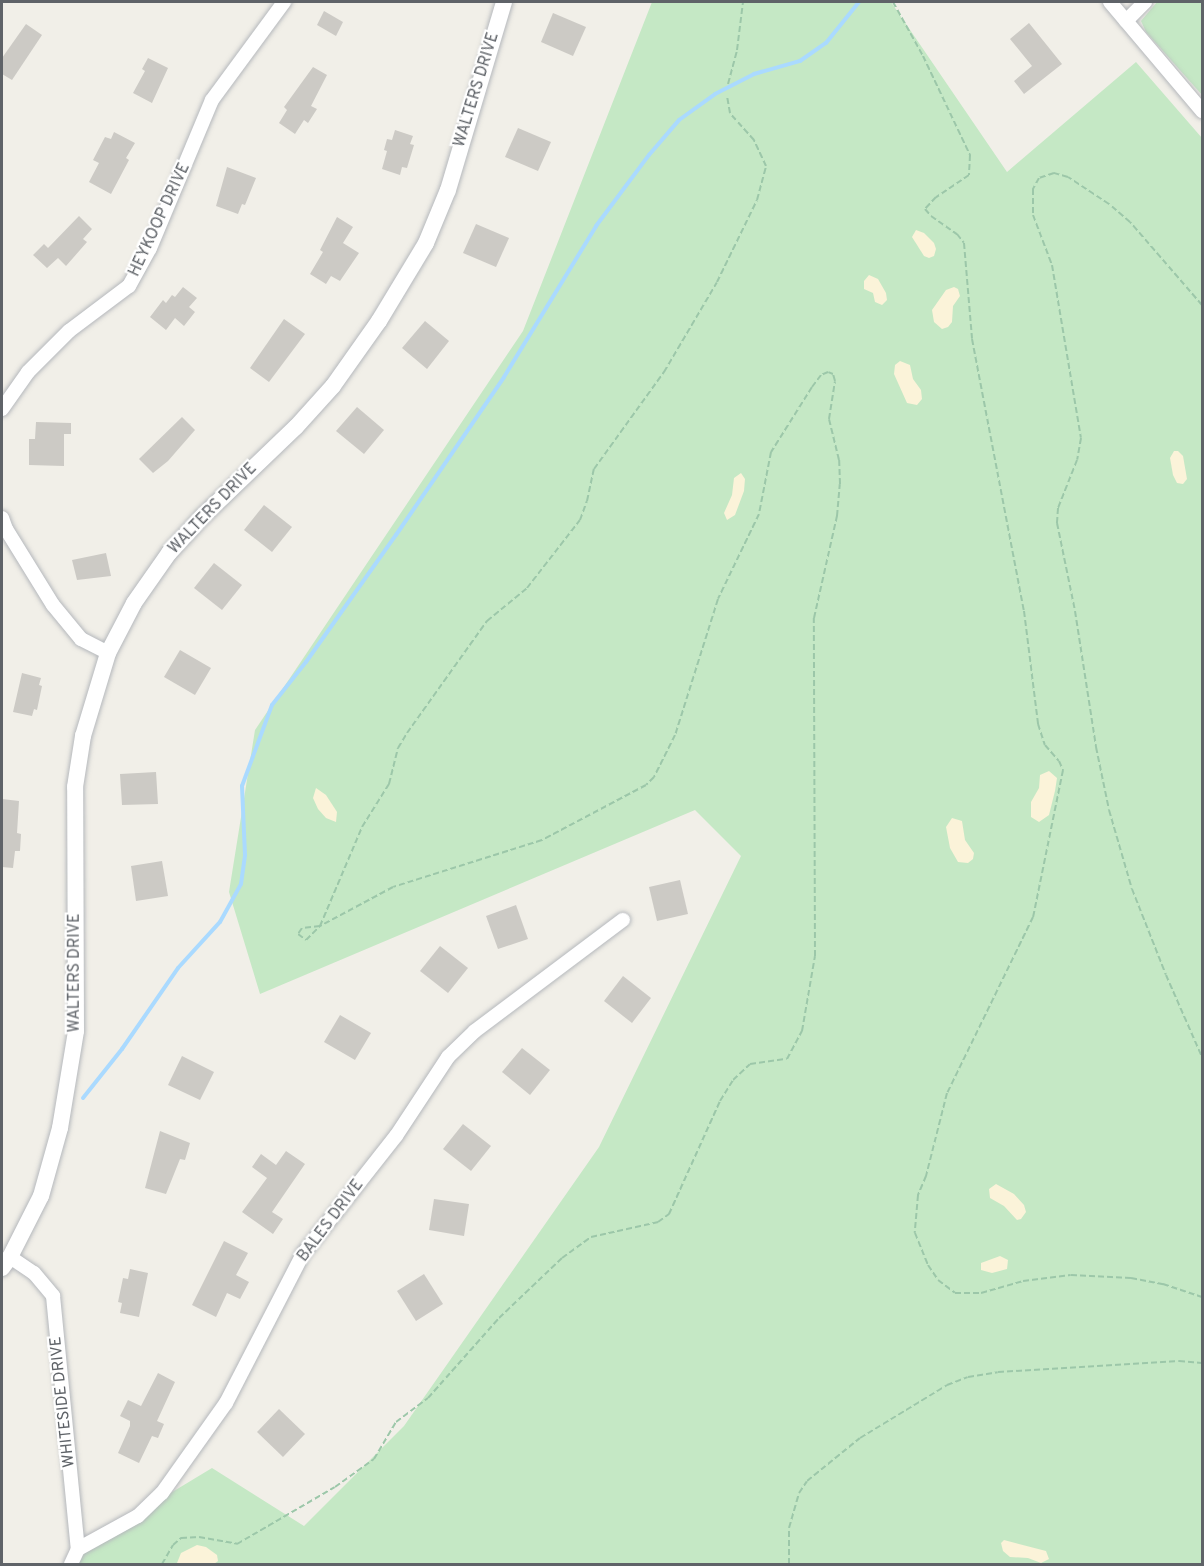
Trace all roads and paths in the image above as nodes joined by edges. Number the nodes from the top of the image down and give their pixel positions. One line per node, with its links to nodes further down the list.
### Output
1 (284, 2): 12 (street, HEYKOOP DRIVE)
2 (504, 2): 14 (street, WALTERS DRIVE)
3 (743, 2): 8 (path)
4 (893, 2): 19 (path)
5 (1110, 2): 7 (street)
6 (1145, 2): 7 (street)
7 (1126, 21): 10 (street)
8 (728, 84)
9 (727, 96): 16 (path)
10 (1203, 111)
11 (1203, 304): 17 (path)
12 (2, 409)
13 (3, 526): 14 (street)
14 (108, 653): 18 (street, WALTERS DRIVE)
15 (622, 920): 21 (street, BALES DRIVE)
16 (320, 926): 16 (path)
17 (1203, 1057)
18 (6, 1262): 21 (street, WHITESIDE DRIVE)
19 (1203, 1297)
20 (1203, 1363): 23 (path)
21 (78, 1550): 22 (street, WHITESIDE DRIVE)
22 (72, 1564)
23 (789, 1564)

